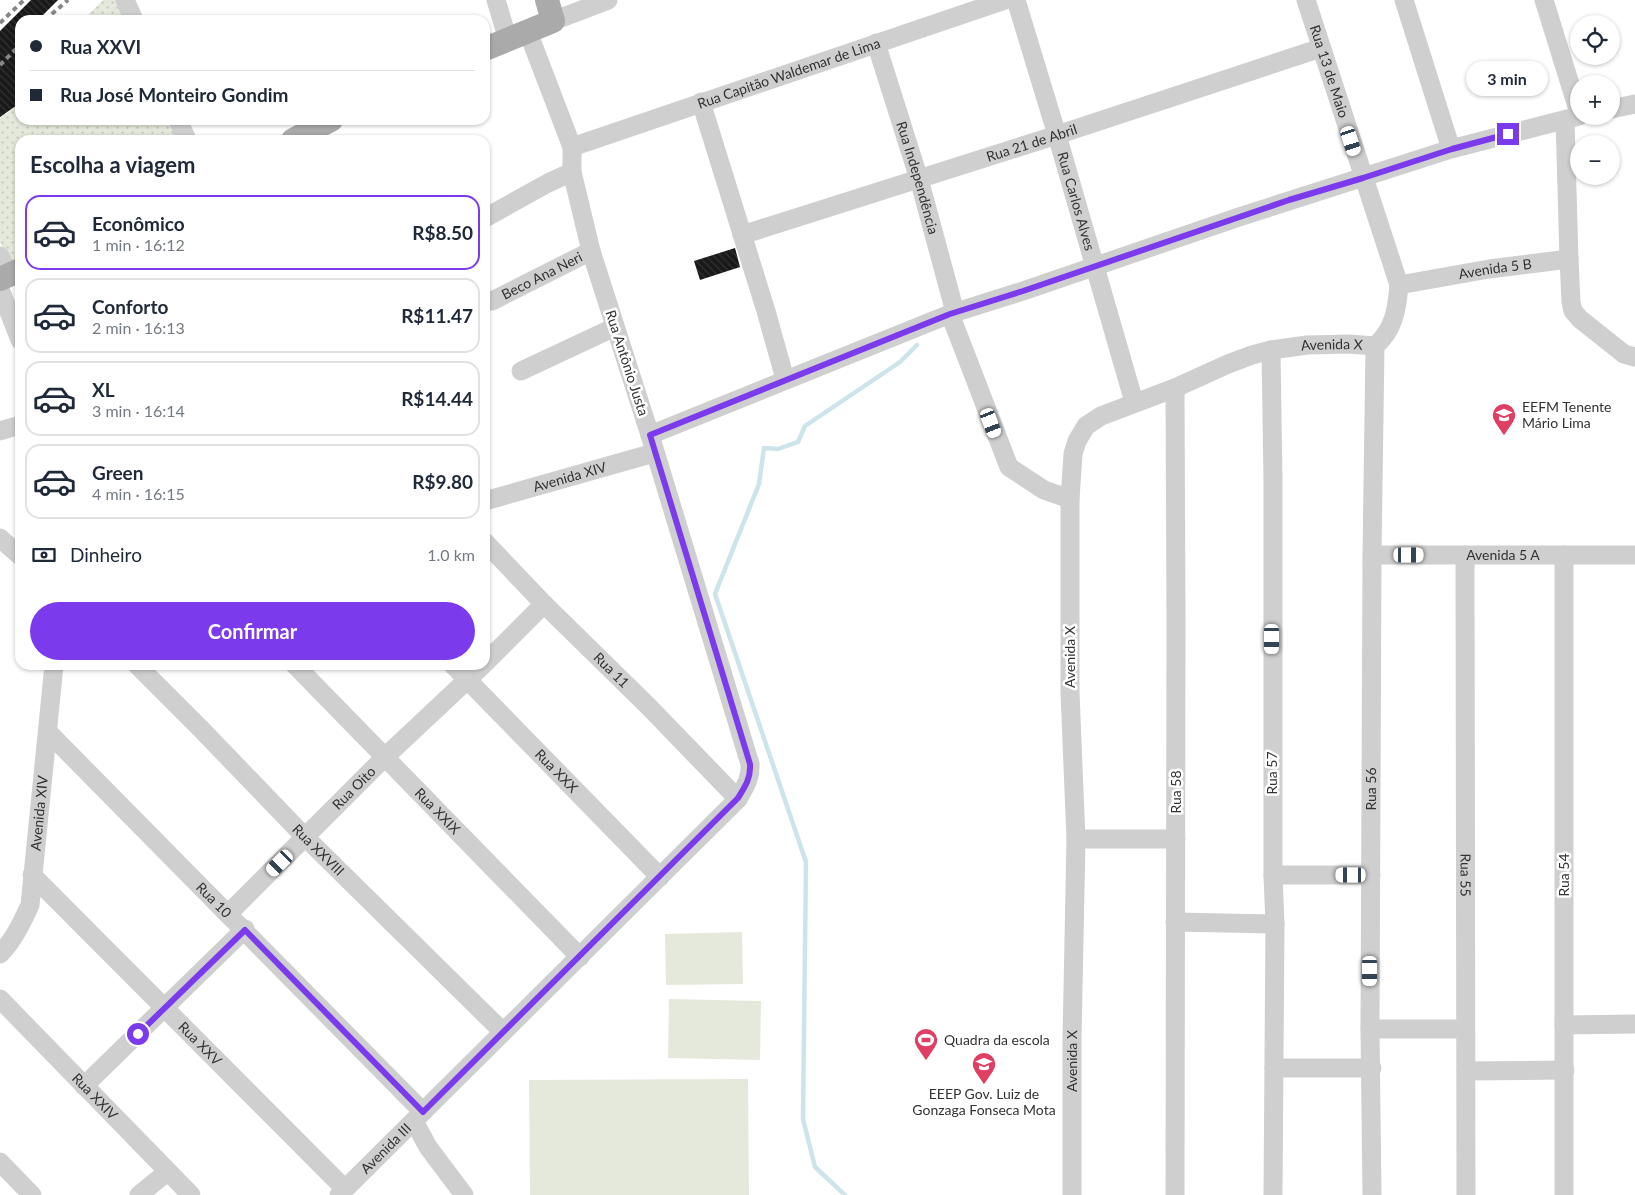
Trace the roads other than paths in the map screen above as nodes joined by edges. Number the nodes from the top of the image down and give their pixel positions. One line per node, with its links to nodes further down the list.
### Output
1 (125, 0): 10 (street)
2 (496, 0): 11 (street, Rua Antônio Justa)
3 (608, 0): 9 (street)
4 (1005, 0): 12 (street, Rua Capitão Waldemar de Lima)
5 (1016, 0): 23 (street, Rua Carlos Alves)
6 (1306, 0): 14 (street, Rua 13 de Maio)
7 (1404, 0): 25 (street)
8 (1544, 0): 15 (street)
9 (550, 11): 11 (main road)
10 (132, 15)
11 (518, 36): 13 (main road); 24 (street, Rua Antônio Justa)
12 (876, 44): 16 (street, Rua Capitão Waldemar de Lima); 27 (street, Rua Independência)
13 (490, 47)
14 (1321, 48): 23 (street, Rua 21 de Abril); 28 (street, Rua 13 de Maio)
15 (1570, 101)
16 (701, 102): 24 (street, Rua Capitão Waldemar de Lima); 30 (street)
17 (1635, 104): 18 (street)
18 (1620, 107)
19 (1570, 117): 25 (street)
20 (321, 125): 22 (main road)
21 (1574, 125): 32 (street)
22 (302, 135)
23 (1057, 136): 27 (street, Rua 21 de Abril); 33 (street, Rua Carlos Alves)
24 (572, 147): 26 (street, Rua Antônio Justa)
25 (1452, 149): 28 (street)
26 (572, 172): 29 (street); 31 (street, Rua Antônio Justa)
27 (919, 178): 30 (street, Rua 21 de Abril); 37 (street, Rua Independência)
28 (1363, 178): 33 (street); 35 (street, Rua 13 de Maio)
29 (490, 215)
30 (742, 234): 44 (street)
31 (591, 250): 36 (street, Beco Ana Neri); 39 (street, Rua Antônio Justa)
32 (1568, 259): 35 (street, Avenida 5 B); 42 (street)
33 (1095, 266): 37 (street); 46 (street, Rua Carlos Alves)
34 (6, 274): 38 (street)
35 (1399, 285): 40 (street)
36 (492, 301)
37 (952, 313): 44 (street); 51 (street, Rua Independência)
38 (15, 316)
39 (615, 327): 43 (street); 49 (street, Rua Antônio Justa)
40 (1374, 346): 41 (street, Avenida X); 56 (street, Rua 56)
41 (1271, 350): 45 (street, Avenida X); 76 (street, Rua 57)
42 (1635, 357)
43 (521, 371)
44 (785, 379): 49 (street)
45 (1175, 388): 46 (street, Avenida X); 74 (street, Rua 58)
46 (1134, 402): 51 (street, Avenida X)
47 (15, 426): 48 (street)
48 (0, 431)
49 (650, 435): 50 (street, Rua Antônio Justa)
50 (654, 453): 52 (street, Avenida XIV); 70 (street, Rua Antônio Justa)
51 (1070, 499): 73 (street, Avenida X)
52 (490, 500)
53 (0, 538): 55 (street)
54 (490, 547): 60 (street, Rua 11)
55 (15, 552)
56 (1372, 555): 57 (street, Avenida 5 A); 77 (street, Rua 56)
57 (1465, 555): 58 (street, Avenida 5 A); 90 (street, Rua 55)
58 (1564, 555): 59 (street, Avenida 5 A); 87 (street, Rua 54)
59 (1635, 555)
60 (544, 604): 61 (street, Rua Oito); 71 (street, Rua 11)
61 (490, 658)
62 (54, 670): 68 (street, Avenida XIV)
63 (142, 670): 72 (street, Rua XXVIII)
64 (300, 670): 69 (street, Rua XXIX)
65 (458, 670): 67 (street, Rua XXX)
66 (478, 670): 67 (street, Rua Oito)
67 (468, 680): 69 (street, Rua Oito); 78 (street, Rua XXX)
68 (48, 732): 75 (street, Avenida XIV); 79 (street, Rua 10)
69 (385, 757): 72 (street, Rua Oito); 84 (street, Rua XXIX)
70 (748, 782): 71 (street, Avenida III)
71 (738, 798): 78 (street, Avenida III)
72 (306, 837): 79 (street, Rua Oito); 91 (street, Rua XXVIII)
73 (1076, 839): 74 (street); 105 (street, Avenida X)
74 (1176, 839): 80 (street, Rua 58)
75 (32, 875): 83 (street, Avenida XIV); 86 (street, Rua XXV)
76 (1272, 875): 77 (street); 81 (street, Rua 57)
77 (1371, 875): 89 (street, Rua 56)
78 (660, 877): 84 (street, Avenida III)
79 (228, 914): 82 (street, Rua 10)
80 (1175, 922): 81 (street); 106 (street, Rua 58)
81 (1275, 924): 92 (street, Rua 57)
82 (245, 930): 86 (street); 97 (street, Rua 10)
83 (0, 954)
84 (580, 957): 91 (street, Avenida III)
85 (0, 999): 96 (street, Rua XXIV)
86 (164, 1009): 96 (street); 100 (street, Rua XXV)
87 (1564, 1024): 88 (street); 94 (street, Rua 54)
88 (1635, 1024)
89 (1370, 1029): 90 (street); 93 (street, Rua 56)
90 (1465, 1029): 95 (street, Rua 55)
91 (502, 1031): 97 (street, Avenida III)
92 (1274, 1068): 93 (street); 107 (street, Rua 57)
93 (1372, 1068): 108 (street, Rua 56)
94 (1565, 1070): 95 (street); 110 (street, Rua 54)
95 (1466, 1071): 109 (street, Rua 55)
96 (84, 1086): 99 (street, Rua XXIV)
97 (418, 1116): 100 (street, Avenida III); 104 (street, Rua 10)
98 (0, 1162): 101 (street)
99 (167, 1172): 102 (street); 103 (street, Rua XXIV)
100 (342, 1192)
101 (32, 1195)
102 (139, 1195)
103 (191, 1195)
104 (464, 1195)
105 (1072, 1195)
106 (1175, 1195)
107 (1273, 1195)
108 (1372, 1195)
109 (1466, 1195)
110 (1564, 1195)

